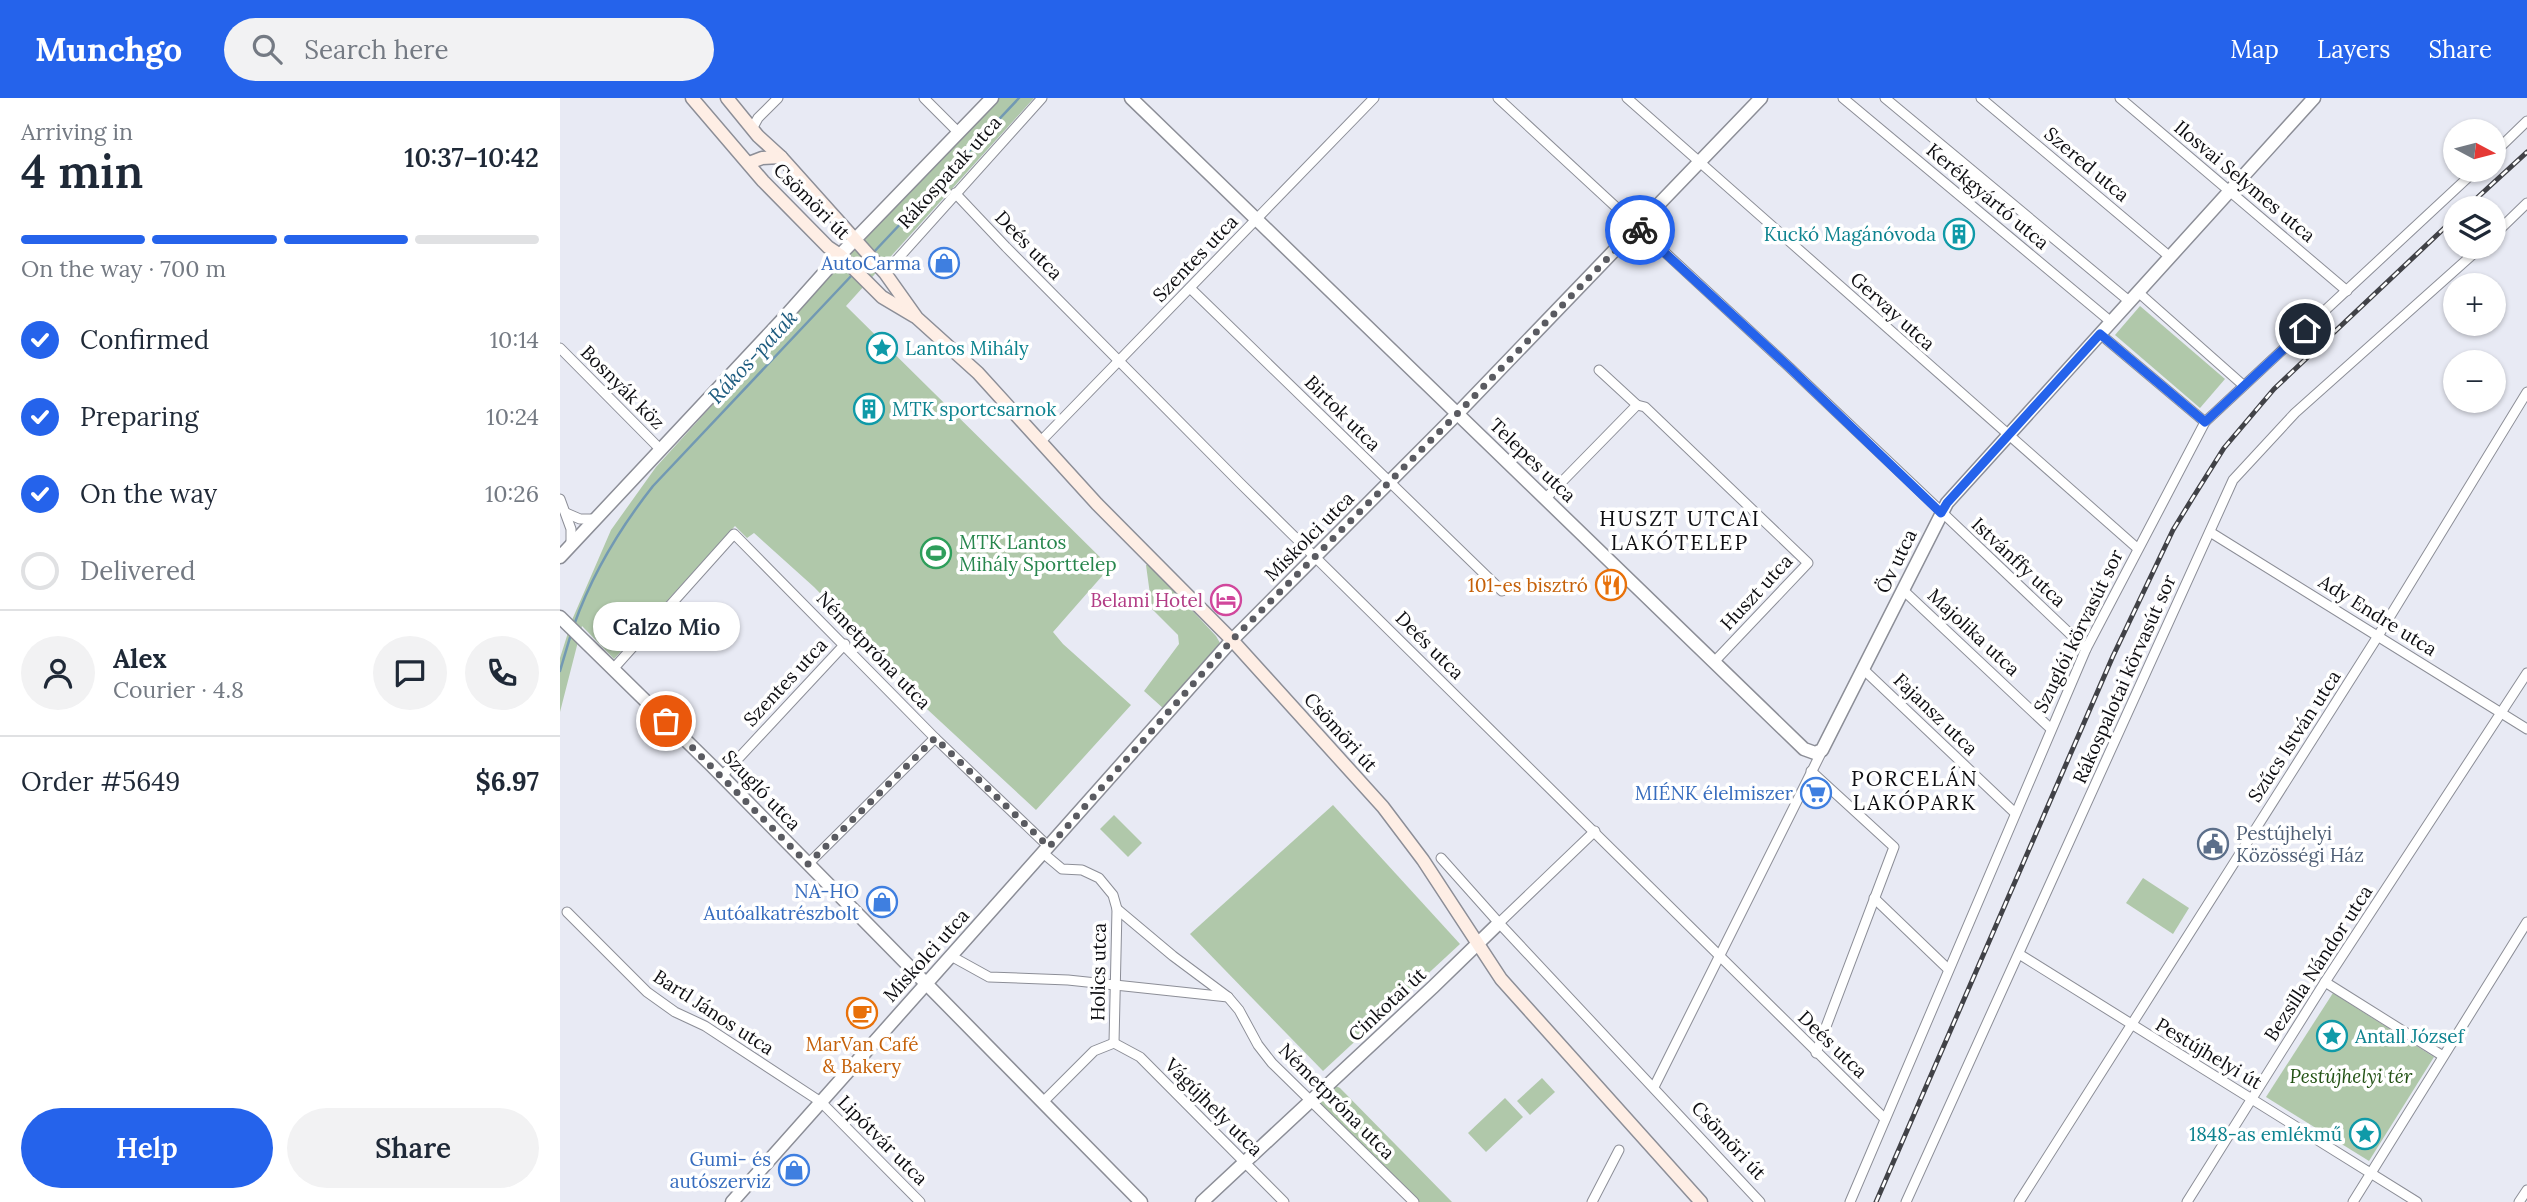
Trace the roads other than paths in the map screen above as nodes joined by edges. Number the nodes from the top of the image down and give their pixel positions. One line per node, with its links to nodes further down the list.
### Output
1 (692, 98): 24 (main road, Csömöri út)
2 (727, 98): 18 (main road, Csömöri út)
3 (778, 98): 18 (street)
4 (924, 98): 19 (street)
5 (992, 98): 19 (street, Rákospatak utca)
6 (1042, 98): 27 (street, Rákospatak utca)
7 (1131, 98): 29 (street, Telepes utca)
8 (1374, 98): 29 (street, Szentes utca)
9 (1498, 98): 31 (street, Istvánffy utca)
10 (1627, 98): 23 (street, Gervay utca)
11 (1761, 98): 23 (street, Miskolci utca)
12 (1843, 98): 41 (street, Kerékgyártó utca)
13 (1885, 98): 39 (street, Kerékgyártó utca)
14 (1981, 98): 34 (street, Szered utca)
15 (2120, 98): 26 (street, Ilosvai Selymes utca)
16 (2306, 101): 26 (street, Öv utca)
17 (2527, 121): 20 (street)
18 (752, 129): 21 (main road, Csömöri út)
19 (959, 133): 32 (street, Rákospatak utca)
20 (2506, 141)
21 (763, 142): 22 (main road, Csömöri út); 24 (main road)
22 (781, 157): 24 (main road); 32 (main road, Csömöri út)
23 (1700, 162): 31 (street, Miskolci utca); 51 (street, Gervay utca)
24 (749, 163): 33 (main road, Csömöri út)
25 (2463, 182): 38 (street, Szuglói körvasút sor)
26 (2230, 192): 34 (street, Öv utca); 38 (street, Ilosvai Selymes utca)
27 (955, 193): 36 (street, Rákospatak utca); 44 (street, Deés utca)
28 (2526, 207): 30 (street)
29 (1256, 219): 37 (street, Szentes utca); 49 (street, Telepes utca)
30 (2506, 224)
31 (1638, 227): 49 (street, Miskolci utca); 57 (street, Istvánffy utca)
32 (858, 244): 33 (street, Rákospatak utca); 36 (main road, Csömöri út)
33 (840, 256): 40 (main road, Csömöri út); 53 (street, Rákospatak utca)
34 (2170, 257): 39 (street, Öv utca)
35 (2468, 259): 59 (street, Rákospalotai körvasút sor)
36 (881, 269): 40 (main road, Csömöri út)
37 (1190, 288): 44 (street, Szentes utca); 54 (street, Birtok utca)
38 (2347, 291): 46 (street, Szuglói körvasút sor)
39 (2134, 297): 41 (street, Öv utca); 46 (street, Kerékgyártó utca)
40 (917, 318): 52 (main road, Csömöri út)
41 (2110, 321): 42 (street, Öv utca)
42 (2100, 334): 50 (street); 51 (street, Öv utca)
43 (560, 348): 53 (street, Bosnyák köz)
44 (1119, 360): 52 (street, Szentes utca); 62 (street, Deés utca)
45 (1600, 370): 48 (street, Huszt utca)
46 (2244, 385): 50 (street, Szuglói körvasút sor)
47 (2527, 392): 67 (street, Szűcs István utca)
48 (1637, 405): 55 (street); 71 (street, Huszt utca)
49 (1457, 414): 54 (street, Miskolci utca); 55 (street, Telepes utca)
50 (2205, 422): 61 (street, Szuglói körvasút sor)
51 (2007, 436): 57 (street, Öv utca); 61 (street, Gervay utca)
52 (1040, 442): 68 (main road, Csömöri út)
53 (661, 450): 58 (street, Rákospatak utca)
54 (1390, 482): 62 (street, Miskolci utca); 65 (street, Birtok utca)
55 (1545, 499): 71 (street, Telepes utca)
56 (562, 505): 58 (street); 60 (street)
57 (1941, 513): 64 (street, Öv utca); 70 (street, Istvánffy utca)
58 (595, 519): 60 (street, Rákospatak utca)
59 (2210, 532): 67 (street, Ady Endre utca); 93 (street, Rákospalotai körvasút sor)
60 (571, 545): 63 (street, Rákospatak utca)
61 (2137, 548): 70 (street, Szuglói körvasút sor)
62 (1316, 556): 68 (street, Miskolci utca); 83 (street, Deés utca)
63 (560, 557)
64 (1903, 590): 73 (street, Öv utca); 76 (street, Majolika utca)
65 (1502, 591)
66 (564, 620): 72 (street, Szugló utca)
67 (2378, 636): 75 (street, Ady Endre utca); 101 (street, Szűcs István utca)
68 (1232, 640): 84 (street, Miskolci utca); 92 (main road, Csömöri út)
69 (845, 644): 72 (street, Németpróna utca); 78 (street, Németpróna utca); 81 (street, Szentes utca)
70 (2086, 649): 76 (street, Szuglói körvasút sor)
71 (1714, 662): 79 (street, Telepes utca)
72 (614, 668): 81 (street, Szugló utca)
73 (1863, 669): 79 (street, Öv utca); 82 (street, Fajansz utca)
74 (2527, 673): 75 (street, Bezsilla Nándor utca)
75 (2502, 713): 77 (street, Ady Endre utca); 97 (street, Bezsilla Nándor utca)
76 (2050, 729): 82 (street, Szuglói körvasút sor)
77 (2527, 729)
78 (935, 738): 84 (street, Németpróna utca); 86 (street)
79 (1822, 750): 80 (street, Öv utca)
80 (1811, 771): 87 (street); 95 (street, Öv utca)
81 (722, 776): 86 (street, Szugló utca)
82 (2015, 813): 96 (street, Szuglói körvasút sor)
83 (1595, 831): 91 (street, Cinkotai út); 95 (street, Deés utca)
84 (1046, 850): 88 (street, Holics utca); 94 (street, Miskolci utca)
85 (1441, 858): 91 (street, Csömöri út)
86 (808, 864): 98 (street, Szugló utca)
87 (1874, 898): 96 (street); 103 (street)
88 (1117, 909): 99 (street, Holics utca); 100 (street, Németpróna utca)
89 (568, 912): 109 (street, Bartl János utca)
90 (2527, 922): 104 (street)
91 (1499, 923): 92 (street, Cinkotai út); 105 (street, Csömöri út)
92 (1478, 943): 108 (street, Cinkotai út); 122 (main road, Csömöri út)
93 (2019, 954): 101 (street, Pestújhelyi út); 125 (street, Rákospalotai körvasút sor)
94 (951, 956): 98 (street, Miskolci utca); 99 (street)
95 (1718, 956): 103 (street, Deés utca); 105 (street, Öv utca)
96 (1948, 969): 110 (street, Szuglói körvasút sor)
97 (2325, 982): 104 (street); 106 (street, Bezsilla Nándor utca)
98 (926, 984): 107 (street, Szugló utca); 109 (street, Miskolci utca)
99 (1115, 985): 100 (street); 102 (street, Holics utca)
100 (1228, 997): 108 (street, Németpróna utca)
101 (2130, 1025): 106 (street, Pestújhelyi út); 126 (street, Szűcs István utca)
102 (1114, 1042): 107 (street, Holics utca); 112 (street, Vágújhely utca)
103 (1816, 1052): 110 (street, Deés utca)
104 (2443, 1056): 113 (street)
105 (1654, 1087): 123 (street, Csömöri út)
106 (2251, 1099): 113 (street, Pestújhelyi út); 127 (street, Bezsilla Nándor utca)
107 (1043, 1101): 117 (street, Szugló utca)
108 (1310, 1101): 112 (street, Cinkotai út); 120 (street, Németpróna utca)
109 (821, 1102): 115 (street, Miskolci utca); 116 (street, Lipótvár utca)
110 (1885, 1119): 124 (street, Szuglói körvasút sor)
111 (1619, 1150): 121 (street)
112 (1244, 1163): 118 (street, Cinkotai út); 119 (street, Vágújhely utca)
113 (2370, 1173): 128 (street); 129 (street, Pestújhelyi út)
114 (2527, 1190): 130 (street)
115 (732, 1202)
116 (920, 1202)
117 (1141, 1202)
118 (1202, 1202)
119 (1284, 1202)
120 (1414, 1202)
121 (1592, 1202)
122 (1701, 1202)
123 (1760, 1202)
124 (1850, 1202)
125 (1906, 1202)
126 (2019, 1202)
127 (2186, 1202)
128 (2353, 1202)
129 (2417, 1202)
130 (2519, 1202)

